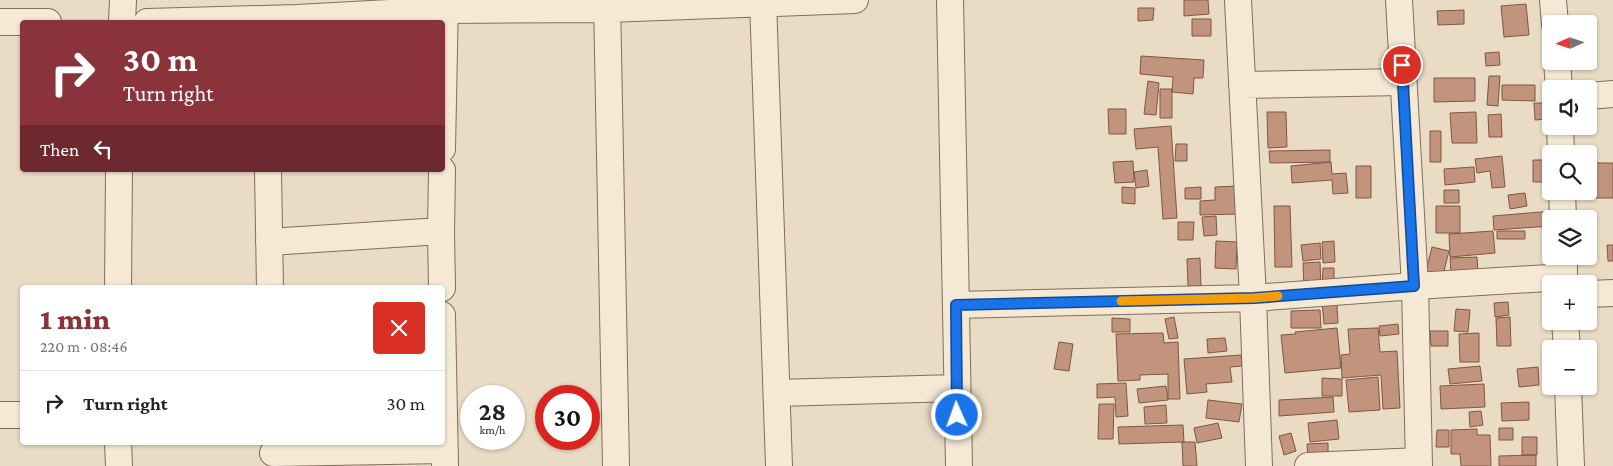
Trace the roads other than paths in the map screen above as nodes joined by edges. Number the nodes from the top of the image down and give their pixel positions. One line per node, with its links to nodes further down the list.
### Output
1 (123, 0): 12 (street)
2 (855, 0): 7 (street)
3 (950, 0): 34 (street)
4 (1238, 0): 18 (street)
5 (1399, 0): 17 (street)
6 (1553, 0): 11 (street)
7 (763, 1): 8 (street); 36 (street)
8 (607, 4): 9 (street); 46 (street)
9 (445, 5): 10 (street); 14 (street)
10 (297, 9): 13 (street)
11 (1554, 15)
12 (122, 20)
13 (265, 20)
14 (445, 20)
15 (0, 22): 16 (street)
16 (20, 22)
17 (1402, 82): 18 (street); 30 (street)
18 (1242, 85): 33 (street)
19 (1613, 94): 20 (street)
20 (1597, 95)
21 (119, 172): 27 (street)
22 (268, 172): 25 (street)
23 (442, 172): 24 (street)
24 (441, 231): 25 (street); 29 (street)
25 (269, 242): 28 (street)
26 (1564, 272): 30 (street)
27 (118, 285)
28 (270, 285)
29 (442, 285)
30 (1414, 286): 33 (street); 44 (street)
31 (1613, 293): 32 (street)
32 (1597, 294)
33 (1254, 298): 34 (street); 49 (street)
34 (956, 305): 35 (street)
35 (956, 388): 36 (street); 48 (street)
36 (777, 393): 47 (street)
37 (1568, 395): 51 (street)
38 (0, 415): 39 (street)
39 (20, 415)
40 (118, 445): 45 (street)
41 (445, 445): 43 (street)
42 (273, 454): 43 (street)
43 (445, 458)
44 (1419, 464): 50 (street)
45 (119, 466)
46 (616, 466)
47 (779, 466)
48 (959, 466)
49 (1259, 466)
50 (1308, 466)
51 (1572, 466)

